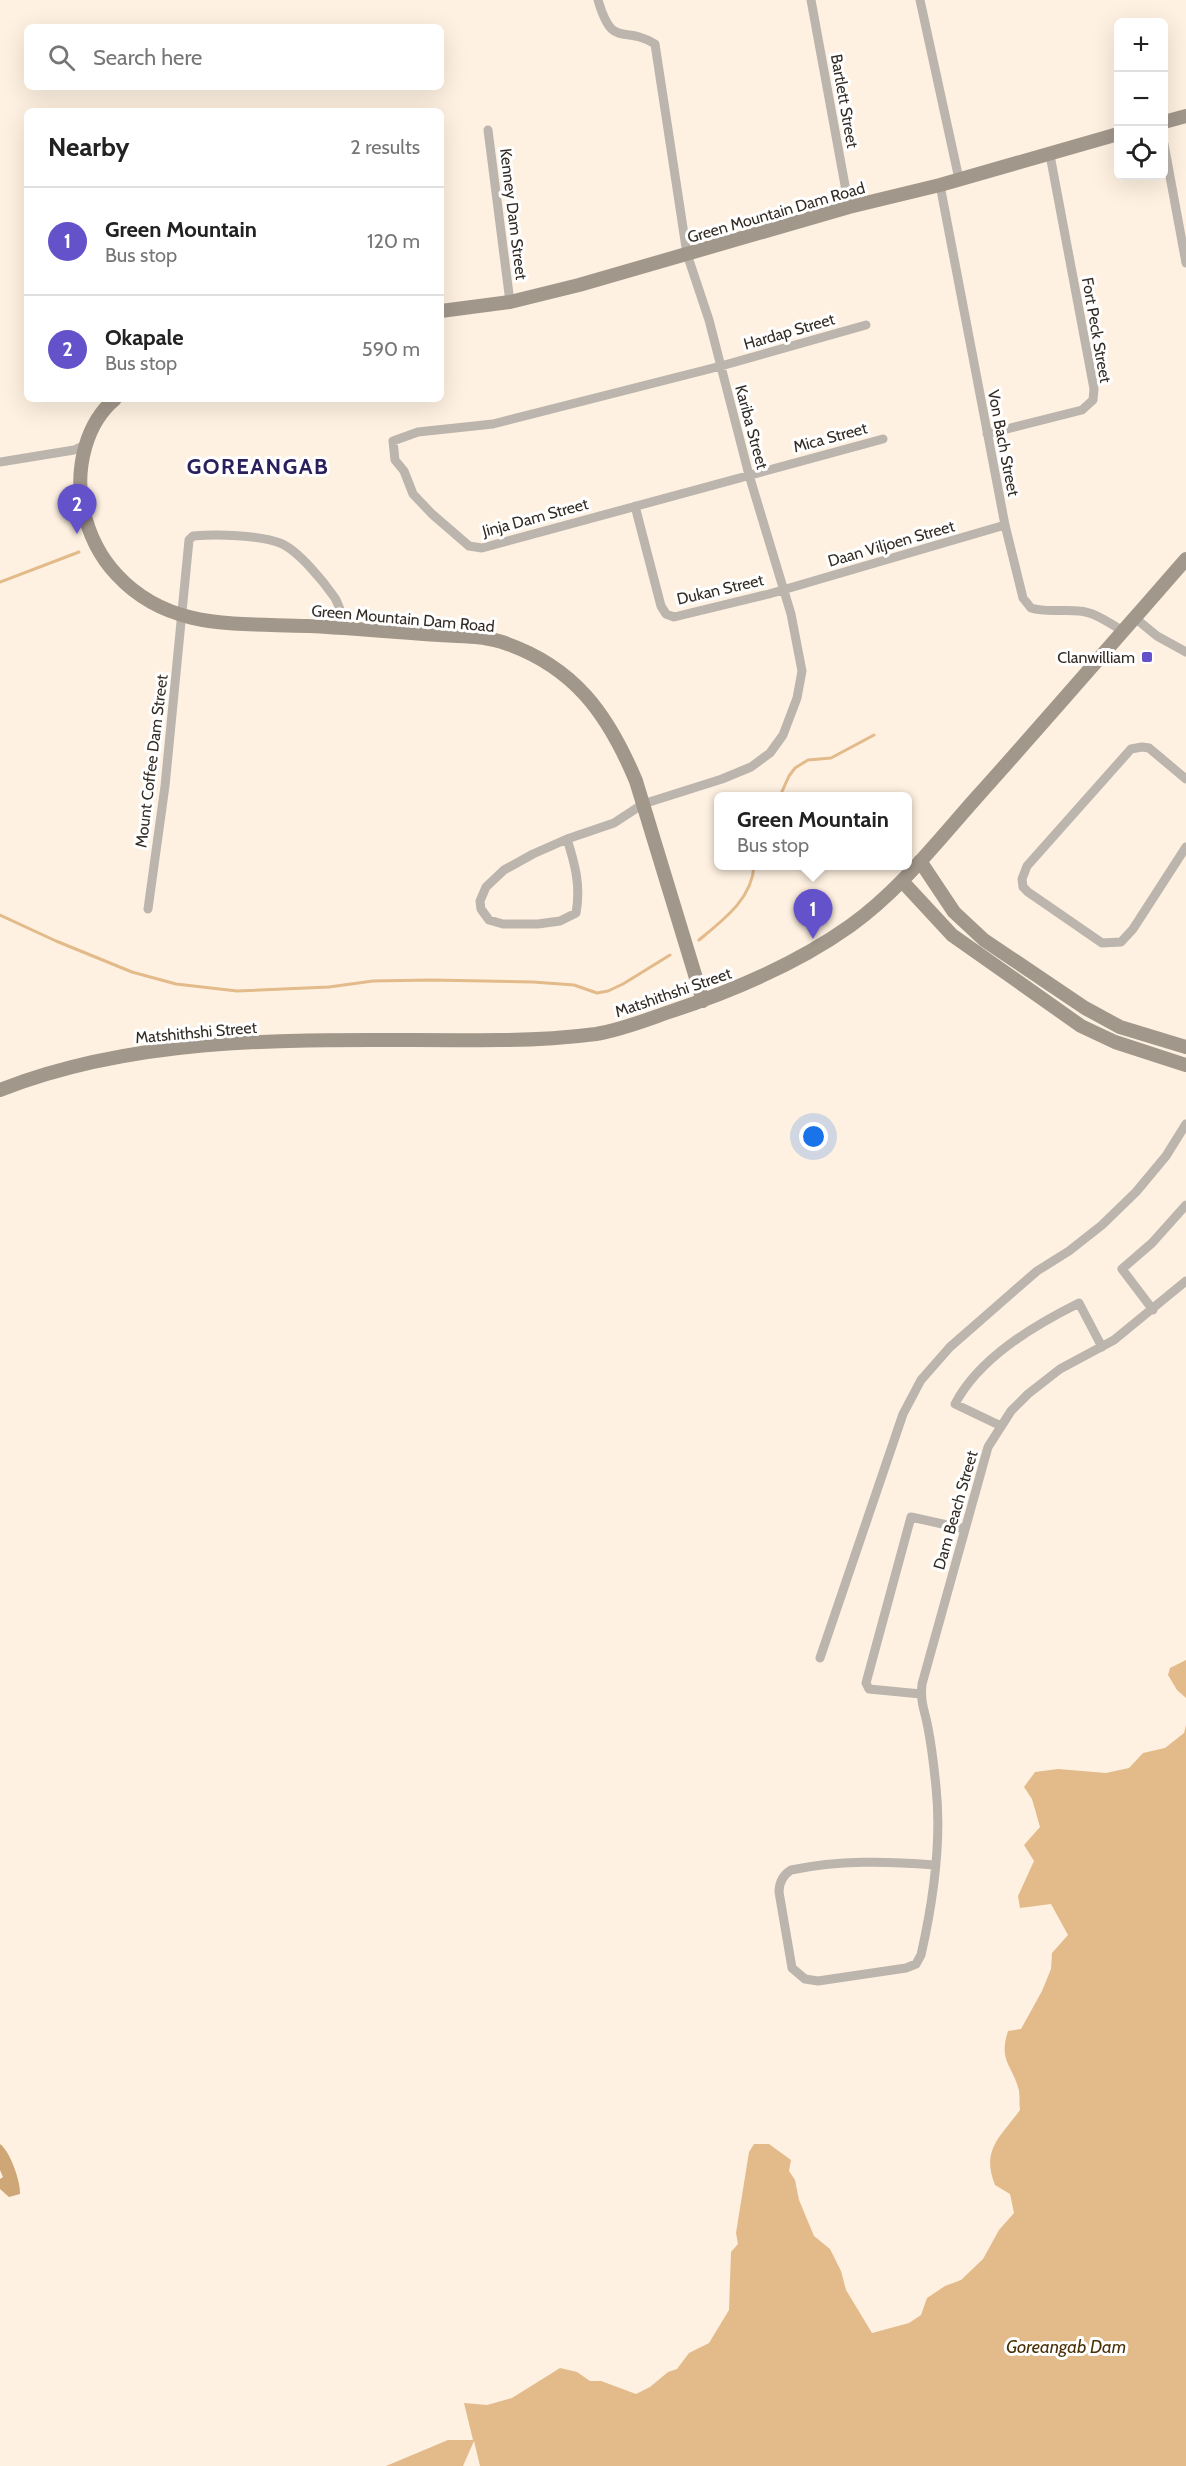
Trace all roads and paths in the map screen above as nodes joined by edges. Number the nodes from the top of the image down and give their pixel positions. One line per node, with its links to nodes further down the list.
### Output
1 (598, 0): 13 (street, Kariba Street)
2 (811, 0): 12 (street, Bartlett Street)
3 (920, 0): 10 (street)
4 (1186, 116): 5 (street)
5 (1168, 121)
6 (488, 130): 15 (street, Kenney Dam Street)
7 (1114, 136): 8 (street, Green Mountain Dam Road)
8 (1050, 155): 10 (street, Green Mountain Dam Road); 20 (street, Fort Peck Street)
9 (1168, 166): 14 (street)
10 (958, 179): 11 (street, Green Mountain Dam Road)
11 (940, 185): 12 (street, Green Mountain Dam Road); 20 (street, Von Bach Street)
12 (849, 207): 13 (street, Green Mountain Dam Road)
13 (687, 254): 15 (street, Green Mountain Dam Road); 18 (street, Kariba Street)
14 (1186, 263)
15 (510, 302): 16 (street, Green Mountain Dam Road)
16 (444, 311)
17 (866, 325): 18 (street, Hardap Street)
18 (721, 366): 24 (street, Kariba Street); 25 (street, Jinja Dam Street)
19 (113, 402): 22 (street, Green Mountain Dam Road)
20 (987, 434): 26 (street, Von Bach Street)
21 (883, 439): 24 (street, Mica Street)
22 (85, 445): 23 (street); 29 (street, Green Mountain Dam Road)
23 (0, 462)
24 (749, 474): 25 (street, Jinja Dam Street); 28 (street, Kariba Street)
25 (635, 506): 28 (street, Dukan Street)
26 (1005, 525): 28 (street, Daan Viljoen Street); 32 (street, Von Bach Street)
27 (1186, 559): 30 (street, Matshithshi Street)
28 (784, 589): 35 (street, Kariba Street)
29 (182, 616): 31 (street, Green Mountain Dam Road); 31 (street, Mount Coffee Dam Street); 42 (street, Mount Coffee Dam Street)
30 (1135, 618): 32 (street, Matshithshi Street); 33 (street)
31 (347, 628): 35 (street, Green Mountain Dam Road)
32 (1122, 631): 38 (street, Matshithshi Street)
33 (1186, 652)
34 (1186, 779): 37 (street)
35 (643, 804): 36 (street, Kariba Street); 43 (street, Green Mountain Dam Road)
36 (567, 839): 36 (street, Kariba Street)
37 (1186, 847)
38 (920, 861): 39 (street, Matshithshi Street); 44 (street)
39 (912, 870)
40 (912, 870): 41 (street, Matshithshi Street)
41 (902, 881): 43 (street, Matshithshi Street); 45 (street)
42 (148, 909)
43 (704, 1001): 46 (street, Matshithshi Street)
44 (1186, 1047)
45 (1186, 1065)
46 (0, 1090)
47 (1186, 1124): 54 (street)
48 (1186, 1205): 50 (street)
49 (1186, 1281): 50 (street, Dam Beach Street)
50 (1153, 1310): 51 (street, Dam Beach Street)
51 (1102, 1347): 52 (street, Dam Beach Street); 52 (street)
52 (1001, 1426): 53 (street, Dam Beach Street)
53 (965, 1529): 55 (street, Dam Beach Street); 55 (street)
54 (820, 1658)
55 (921, 1694): 56 (street)
56 (934, 1865): 56 (street)

